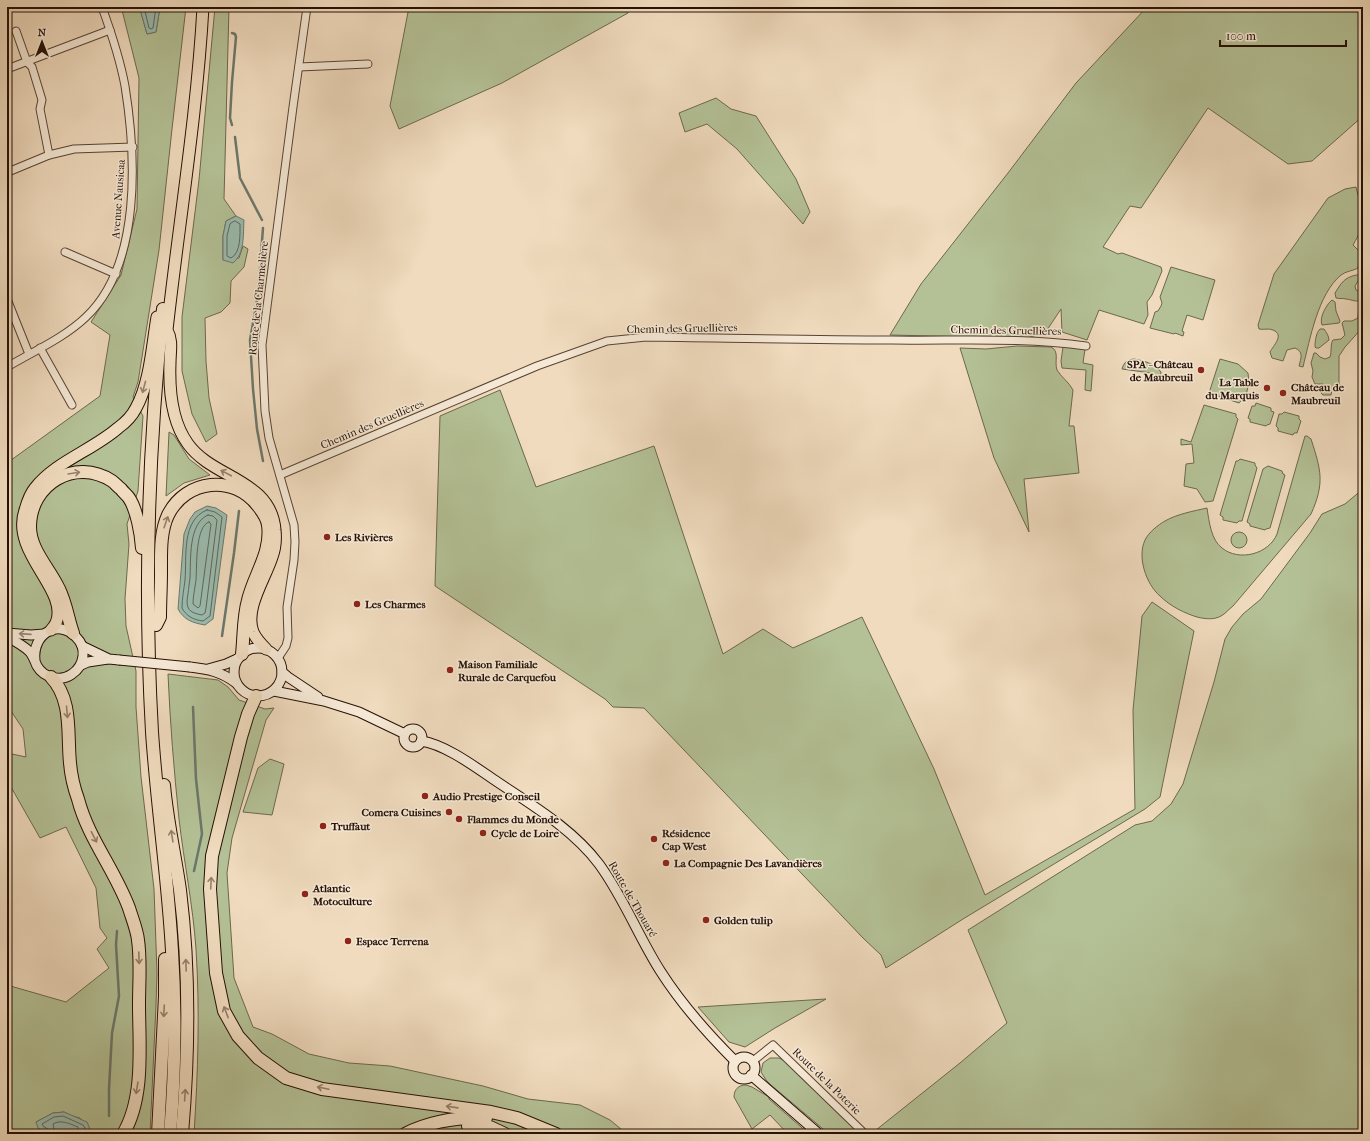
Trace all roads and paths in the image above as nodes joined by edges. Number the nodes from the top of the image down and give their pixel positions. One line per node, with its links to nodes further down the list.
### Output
1 (102, 7): 5 (street, Avenue Nausicaa)
2 (198, 7): 17 (main road)
3 (204, 7): 18 (main road)
4 (307, 7): 9 (street, Route de la Charmelière)
5 (110, 30): 7 (street); 11 (street, Avenue Nausicaa)
6 (16, 31): 7 (street)
7 (27, 62): 10 (street); 12 (street)
8 (368, 64): 9 (street)
9 (299, 67): 24 (street, Route de la Charmelière)
10 (7, 69)
11 (132, 147): 12 (street); 15 (street, Avenue Nausicaa)
12 (49, 155): 13 (street)
13 (8, 172)
14 (66, 252): 15 (street)
15 (116, 274): 20 (street, Avenue Nausicaa)
16 (7, 299): 21 (street)
17 (163, 309): 25 (highway); 27 (main road, one-way to 27)
18 (167, 330): 26 (highway); 32 (main road, one-way to 18)
19 (1086, 346): 24 (street, Chemin des Gruellières)
20 (40, 348): 21 (street, Avenue Nausicaa); 23 (street)
21 (29, 354): 22 (street, Avenue Nausicaa)
22 (7, 367)
23 (72, 405)
24 (280, 475): 34 (street, Route de la Charmelière)
25 (147, 574): 29 (highway, one-way to 25); 45 (highway)
26 (156, 625): 33 (highway, one-way to 33); 52 (highway, one-way to 26)
27 (48, 632): 28 (main road, one-way to 28); 29 (main road); 36 (main road)
28 (7, 633)
29 (72, 633): 31 (main road)
30 (7, 636): 36 (main road)
31 (82, 646): 35 (main road); 37 (main road)
32 (266, 649): 33 (main road); 34 (main road)
33 (241, 656): 38 (main road); 41 (main road)
34 (278, 658): 39 (main road)
35 (109, 659): 37 (main road); 38 (main road, bridge)
36 (35, 660): 40 (main road)
37 (81, 665): 40 (main road)
38 (208, 669): 41 (main road)
39 (282, 672): 42 (main road); 44 (main road)
40 (51, 677): 49 (highway, one-way to 49)
41 (236, 683): 43 (main road)
42 (274, 691): 43 (main road); 44 (main road)
43 (256, 696): 57 (highway, one-way to 43)
44 (324, 700): 46 (main road, Route de Thouaré)
45 (167, 889): 50 (highway, one-way to 50); 51 (highway)
46 (735, 1060): 47 (main road); 48 (main road)
47 (753, 1061): 48 (main road); 59 (street, Route de la Poterie)
48 (751, 1076): 58 (main road)
49 (123, 1134)
50 (158, 1134)
51 (170, 1134)
52 (182, 1134)
53 (405, 1134): 56 (highway)
54 (423, 1134): 55 (highway)
55 (505, 1134)
56 (546, 1134)
57 (556, 1134)
58 (819, 1134)
59 (865, 1134)

